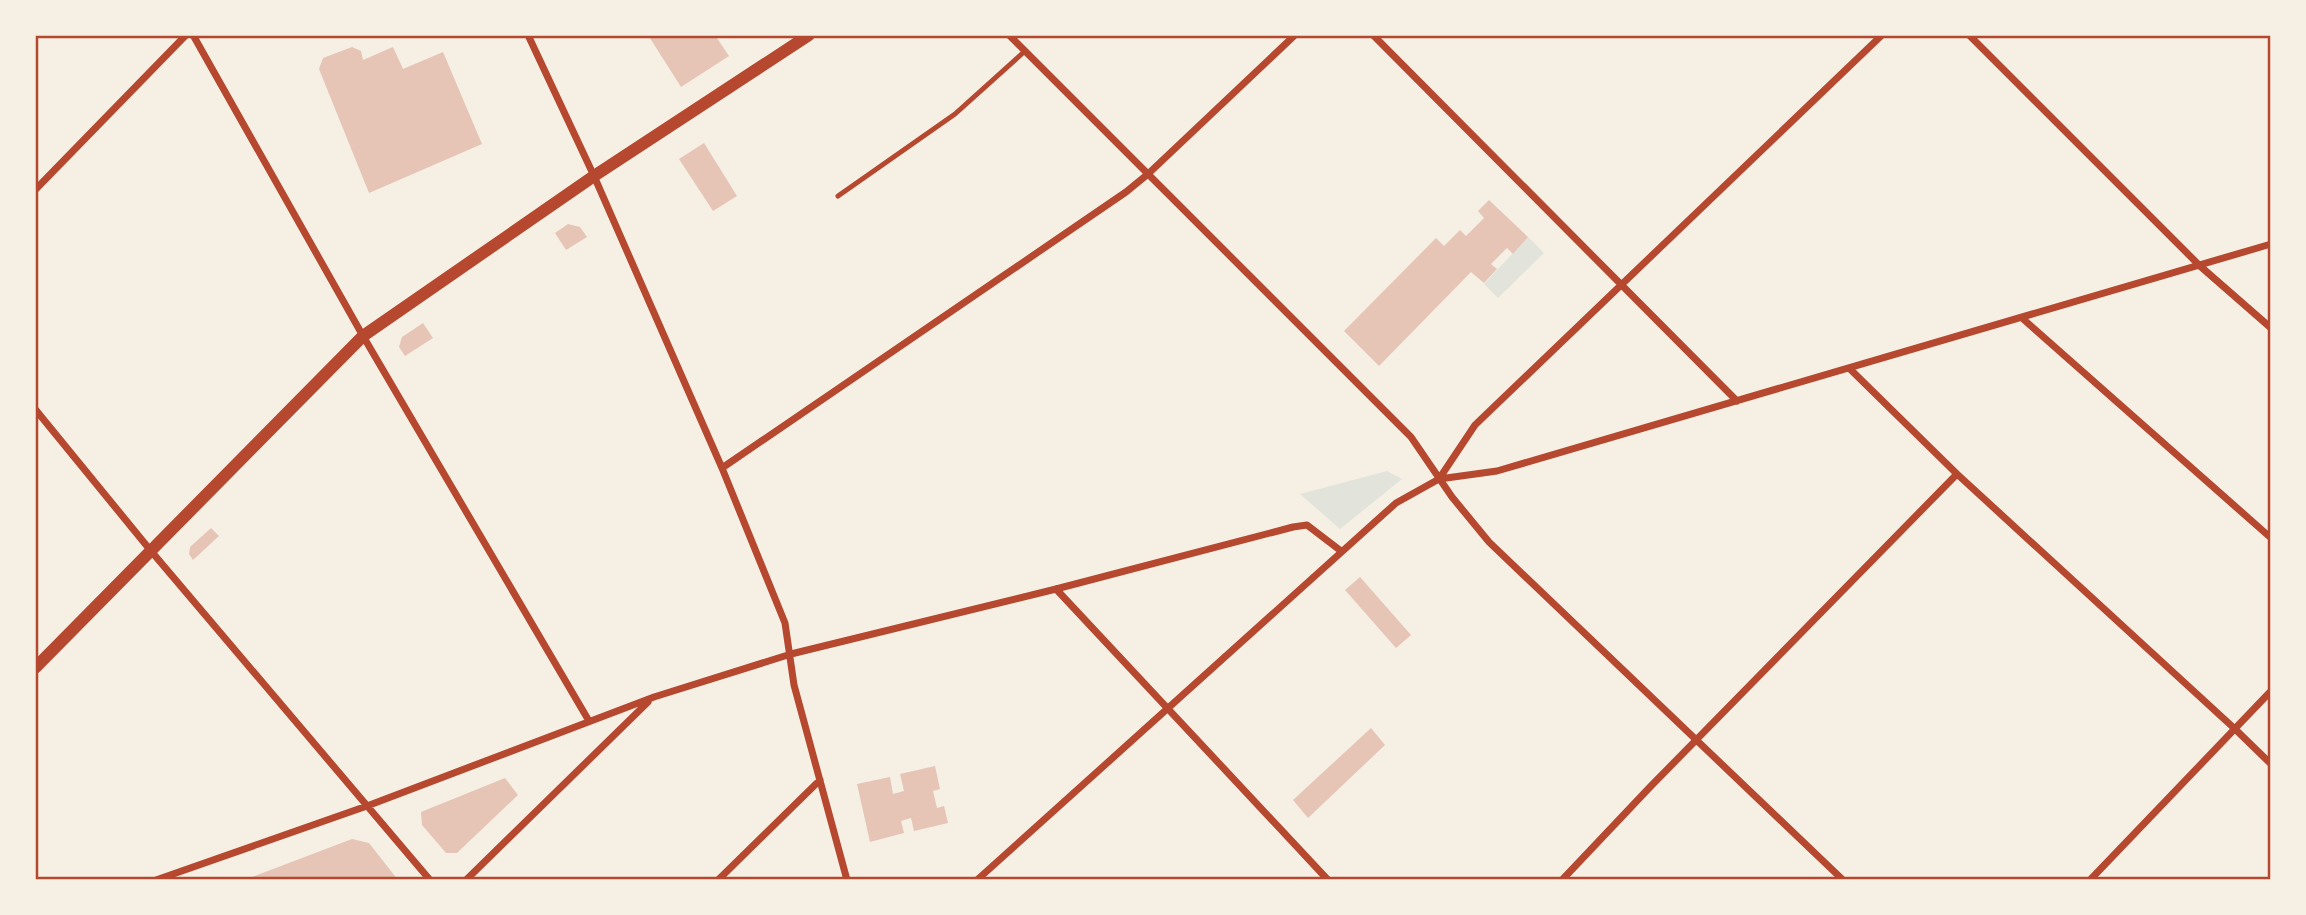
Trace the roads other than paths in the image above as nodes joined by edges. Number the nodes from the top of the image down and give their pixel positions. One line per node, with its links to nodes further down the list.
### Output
1 (186, 35): 13 (street)
2 (193, 35): 20 (street)
3 (528, 35): 12 (street)
4 (809, 35): 12 (street)
5 (1009, 35): 10 (street)
6 (1294, 35): 11 (street)
7 (1373, 35): 17 (street)
8 (1882, 35): 17 (street)
9 (1969, 35): 16 (street)
10 (1025, 51): 11 (street); 14 (lane)
11 (1149, 174): 24 (street); 26 (street)
12 (594, 176): 20 (street); 24 (street)
13 (35, 190)
14 (838, 196)
15 (2271, 244): 16 (street)
16 (2200, 266): 18 (street); 19 (street)
17 (1621, 285): 22 (street); 26 (street)
18 (2022, 318): 21 (street); 27 (street)
19 (2271, 328)
20 (363, 336): 28 (street); 36 (street)
21 (1850, 369): 22 (street); 25 (street)
22 (1737, 401): 26 (street)
23 (35, 409): 28 (street)
24 (722, 468): 31 (street)
25 (1957, 474): 37 (street); 38 (street)
26 (1439, 479): 29 (street); 38 (street)
27 (2271, 538)
28 (151, 551): 32 (street); 41 (street)
29 (1341, 551): 30 (street); 35 (street)
30 (1056, 589): 31 (street); 35 (street)
31 (791, 654): 34 (street); 40 (street)
32 (35, 668)
33 (2271, 691): 37 (street)
34 (654, 697): 36 (street); 44 (street)
35 (1166, 708): 47 (street); 48 (street)
36 (589, 721): 41 (street)
37 (2235, 729): 39 (street); 51 (street)
38 (1697, 740): 49 (street); 50 (street)
39 (2271, 764)
40 (820, 780): 45 (street); 46 (street)
41 (367, 806): 42 (street); 43 (street)
42 (156, 880)
43 (430, 880)
44 (466, 880)
45 (718, 880)
46 (847, 880)
47 (977, 880)
48 (1328, 880)
49 (1562, 880)
50 (1843, 880)
51 (2090, 880)

